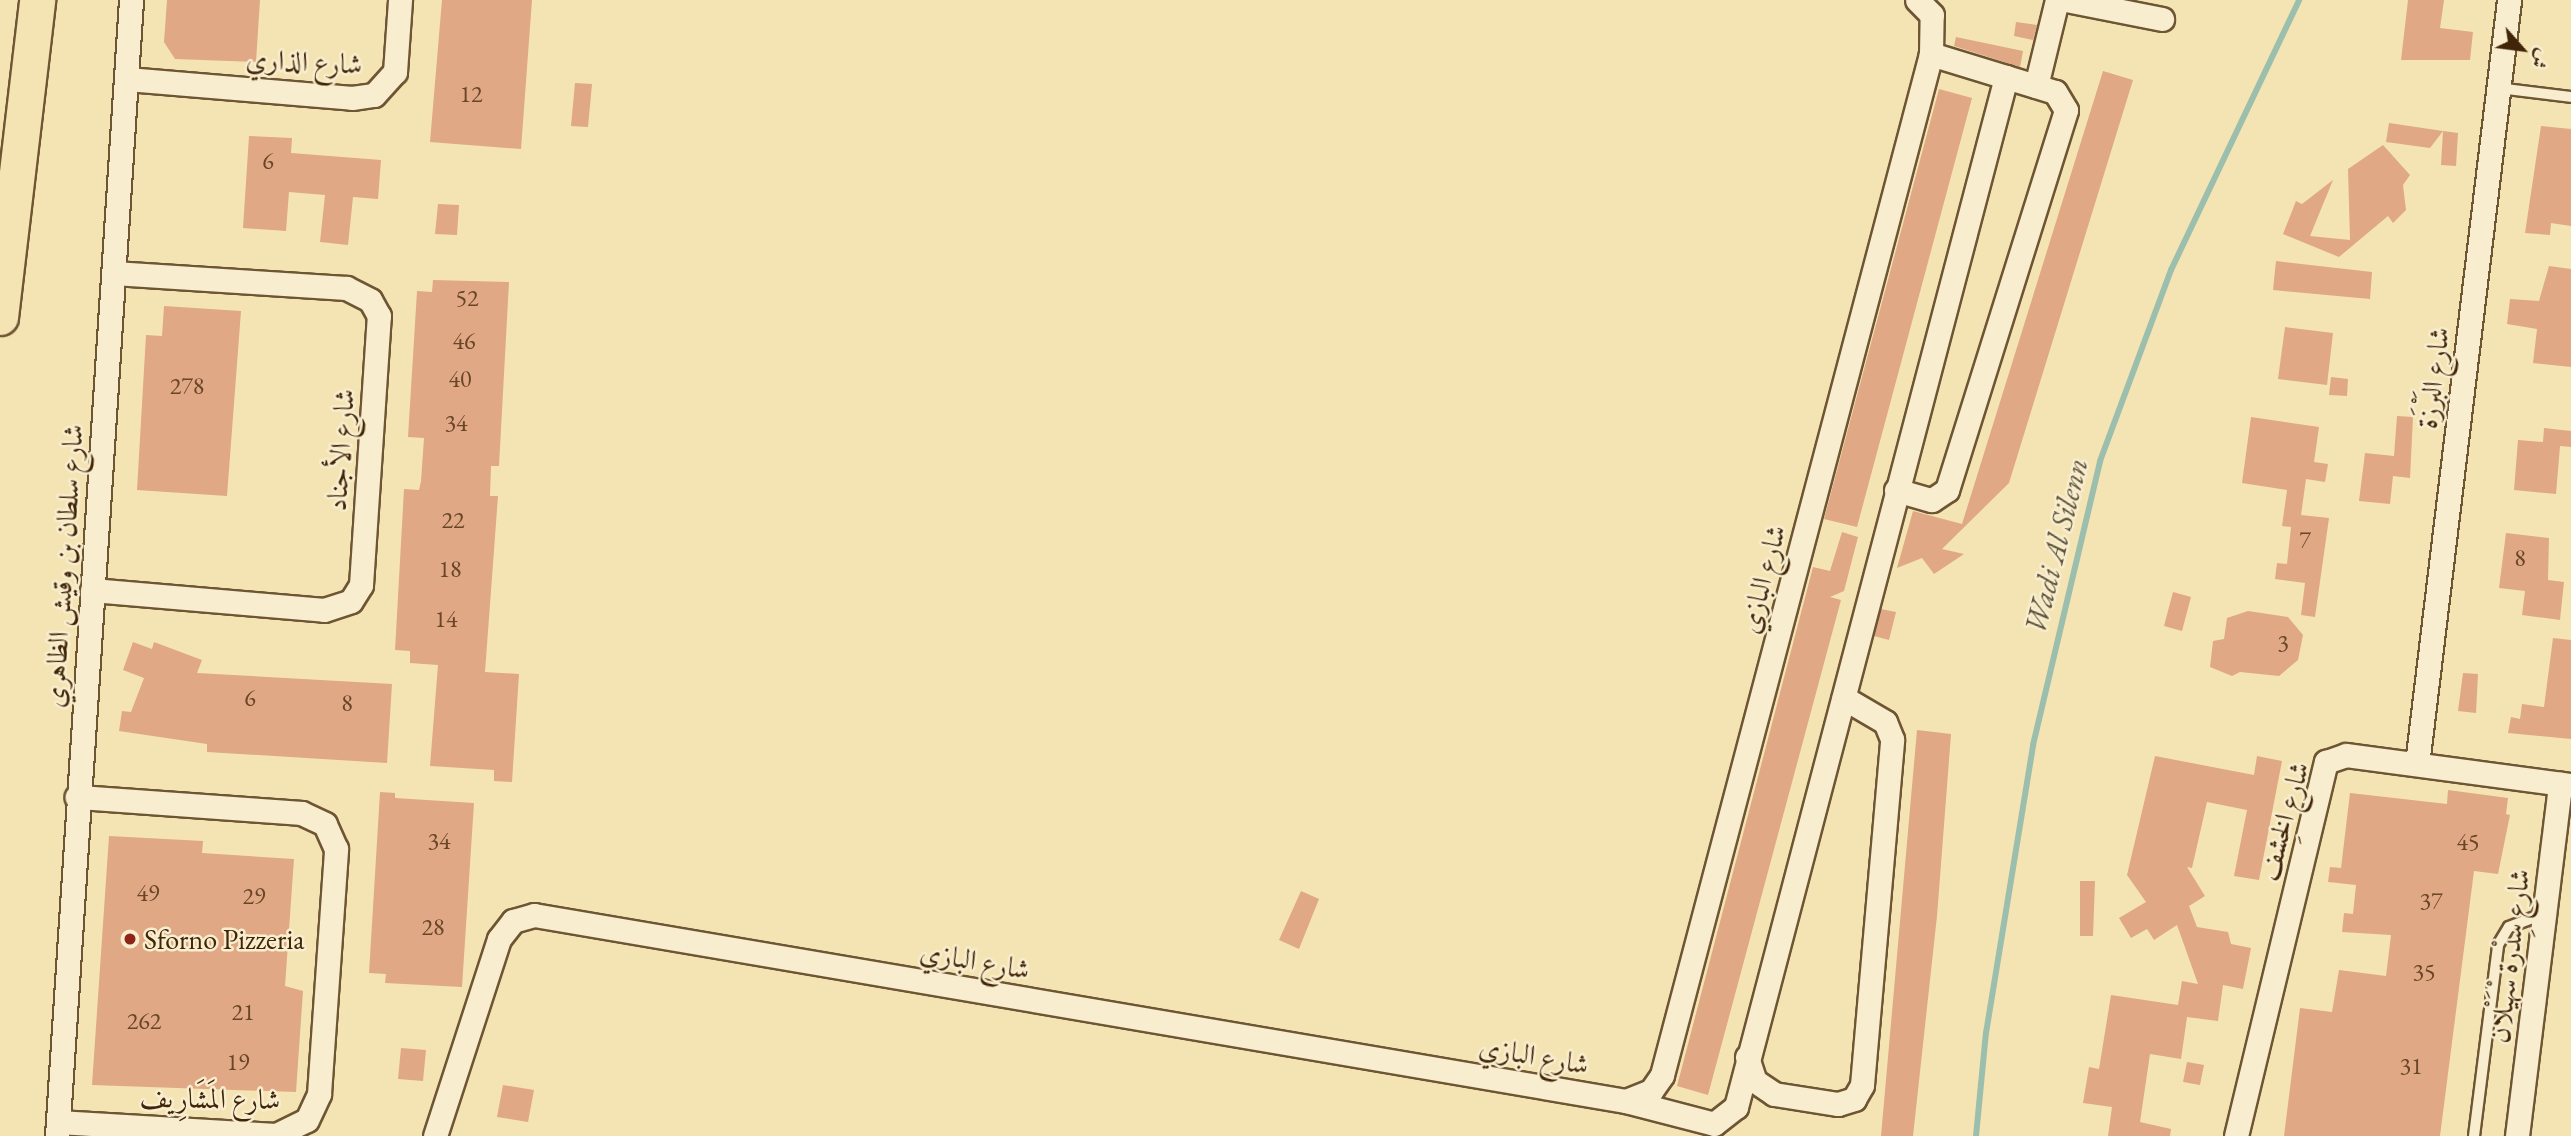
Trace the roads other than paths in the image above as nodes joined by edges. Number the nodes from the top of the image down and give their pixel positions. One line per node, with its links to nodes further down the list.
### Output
1 (37, 0): 16 (main road)
2 (131, 0): 11 (street, شارع سلطان بن وقيش الظاهري)
3 (400, 0): 11 (street, شارع الذاري)
4 (1917, 0): 9 (street, شارع البازي)
5 (2057, 0): 12 (street)
6 (2066, 0): 8 (street)
7 (2509, 0): 13 (street, شارع البَرْزَة)
8 (2162, 19)
9 (1931, 54): 10 (street); 25 (street, شارع البازي)
10 (2006, 77): 12 (street); 17 (street)
11 (127, 79): 15 (street, شارع سلطان بن وقيش الظاهري)
12 (2036, 86): 17 (street)
13 (2498, 88): 14 (lane); 20 (street, شارع البَرْزَة)
14 (2571, 97)
15 (113, 273): 18 (street, شارع سلطان بن وقيش الظاهري); 18 (street, شارع الأجناد)
16 (0, 317)
17 (1896, 490): 19 (street)
18 (92, 590): 22 (street, شارع سلطان بن وقيش الظاهري)
19 (1844, 698): 24 (street); 24 (street)
20 (2417, 764): 21 (street, شارع الخِشف); 29 (street, شارع الخِشف)
21 (2566, 785): 23 (street, شارع سِدْرة سْهَيْلان)
22 (77, 797): 26 (street, شارع سلطان بن وقيش الظاهري); 27 (street, شارع المَشَارِيف)
23 (2545, 913): 30 (lane); 31 (street, شارع سِدْرة سْهَيْلان)
24 (1747, 1057): 25 (street)
25 (1626, 1101): 28 (street, شارع البازي)
26 (57, 1129): 27 (street, شارع المَشَارِيف)
27 (284, 1135)
28 (435, 1136)
29 (2236, 1136)
30 (2473, 1136)
31 (2517, 1136)

